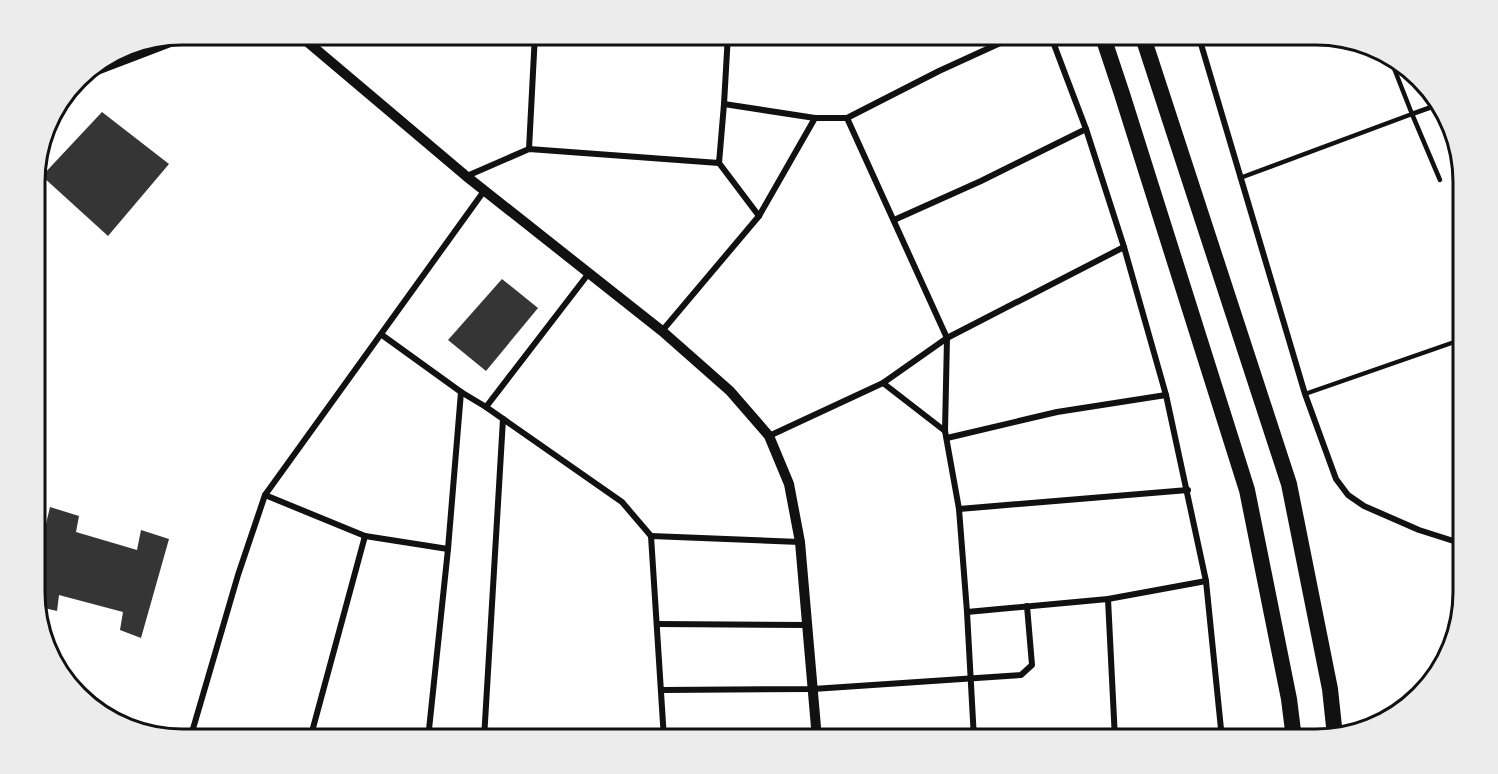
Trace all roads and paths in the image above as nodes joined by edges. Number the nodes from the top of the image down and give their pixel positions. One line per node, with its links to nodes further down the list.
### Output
1 (311, 45): 20 (street)
2 (534, 45): 18 (street)
3 (727, 45): 12 (street)
4 (996, 45): 16 (street)
5 (1054, 45): 17 (street)
6 (1106, 45): 67 (highway)
7 (1146, 45): 57 (highway)
8 (1201, 45): 21 (street)
9 (155, 48): 10 (street)
10 (110, 65)
11 (1395, 70): 14 (lane)
12 (724, 104): 15 (street); 19 (street)
13 (1431, 107): 14 (street)
14 (1412, 114): 21 (lane); 22 (lane)
15 (815, 118): 16 (street); 24 (street)
16 (847, 118): 25 (street)
17 (1086, 129): 25 (street); 26 (street)
18 (529, 149): 19 (street); 20 (street)
19 (719, 163): 24 (street)
20 (466, 177): 23 (street)
21 (1240, 178): 34 (street)
22 (1440, 180)
23 (484, 191): 27 (street); 29 (street)
24 (759, 216): 28 (street)
25 (894, 220): 30 (street)
26 (1124, 247): 30 (street); 35 (street)
27 (589, 273): 28 (street); 36 (street)
28 (662, 331): 39 (street)
29 (382, 335): 33 (street); 41 (street)
30 (947, 338): 32 (street); 38 (street)
31 (1453, 342): 34 (lane)
32 (883, 383): 38 (street); 39 (street)
33 (461, 392): 36 (street); 47 (street)
34 (1305, 394): 45 (street)
35 (1166, 395): 38 (street); 40 (street)
36 (486, 407): 37 (street)
37 (503, 419): 44 (street); 61 (street)
38 (946, 435): 42 (street)
39 (769, 436): 46 (street)
40 (1188, 490): 42 (street); 48 (street)
41 (264, 495): 43 (street); 58 (street)
42 (959, 509): 51 (street)
43 (365, 536): 47 (street); 59 (street)
44 (651, 536): 46 (street); 52 (street)
45 (1453, 541)
46 (800, 542): 53 (street)
47 (448, 549): 60 (street)
48 (1206, 581): 49 (street); 66 (street)
49 (1108, 599): 50 (street); 65 (street)
50 (1027, 606): 51 (street); 54 (street)
51 (967, 612): 54 (street)
52 (657, 624): 53 (street); 56 (street)
53 (807, 625): 55 (street)
54 (970, 678): 55 (street); 64 (street)
55 (813, 689): 56 (street); 63 (street)
56 (662, 690): 62 (street)
57 (1334, 727)
58 (193, 729)
59 (313, 729)
60 (429, 729)
61 (485, 729)
62 (664, 729)
63 (816, 729)
64 (973, 729)
65 (1114, 729)
66 (1221, 729)
67 (1293, 729)

